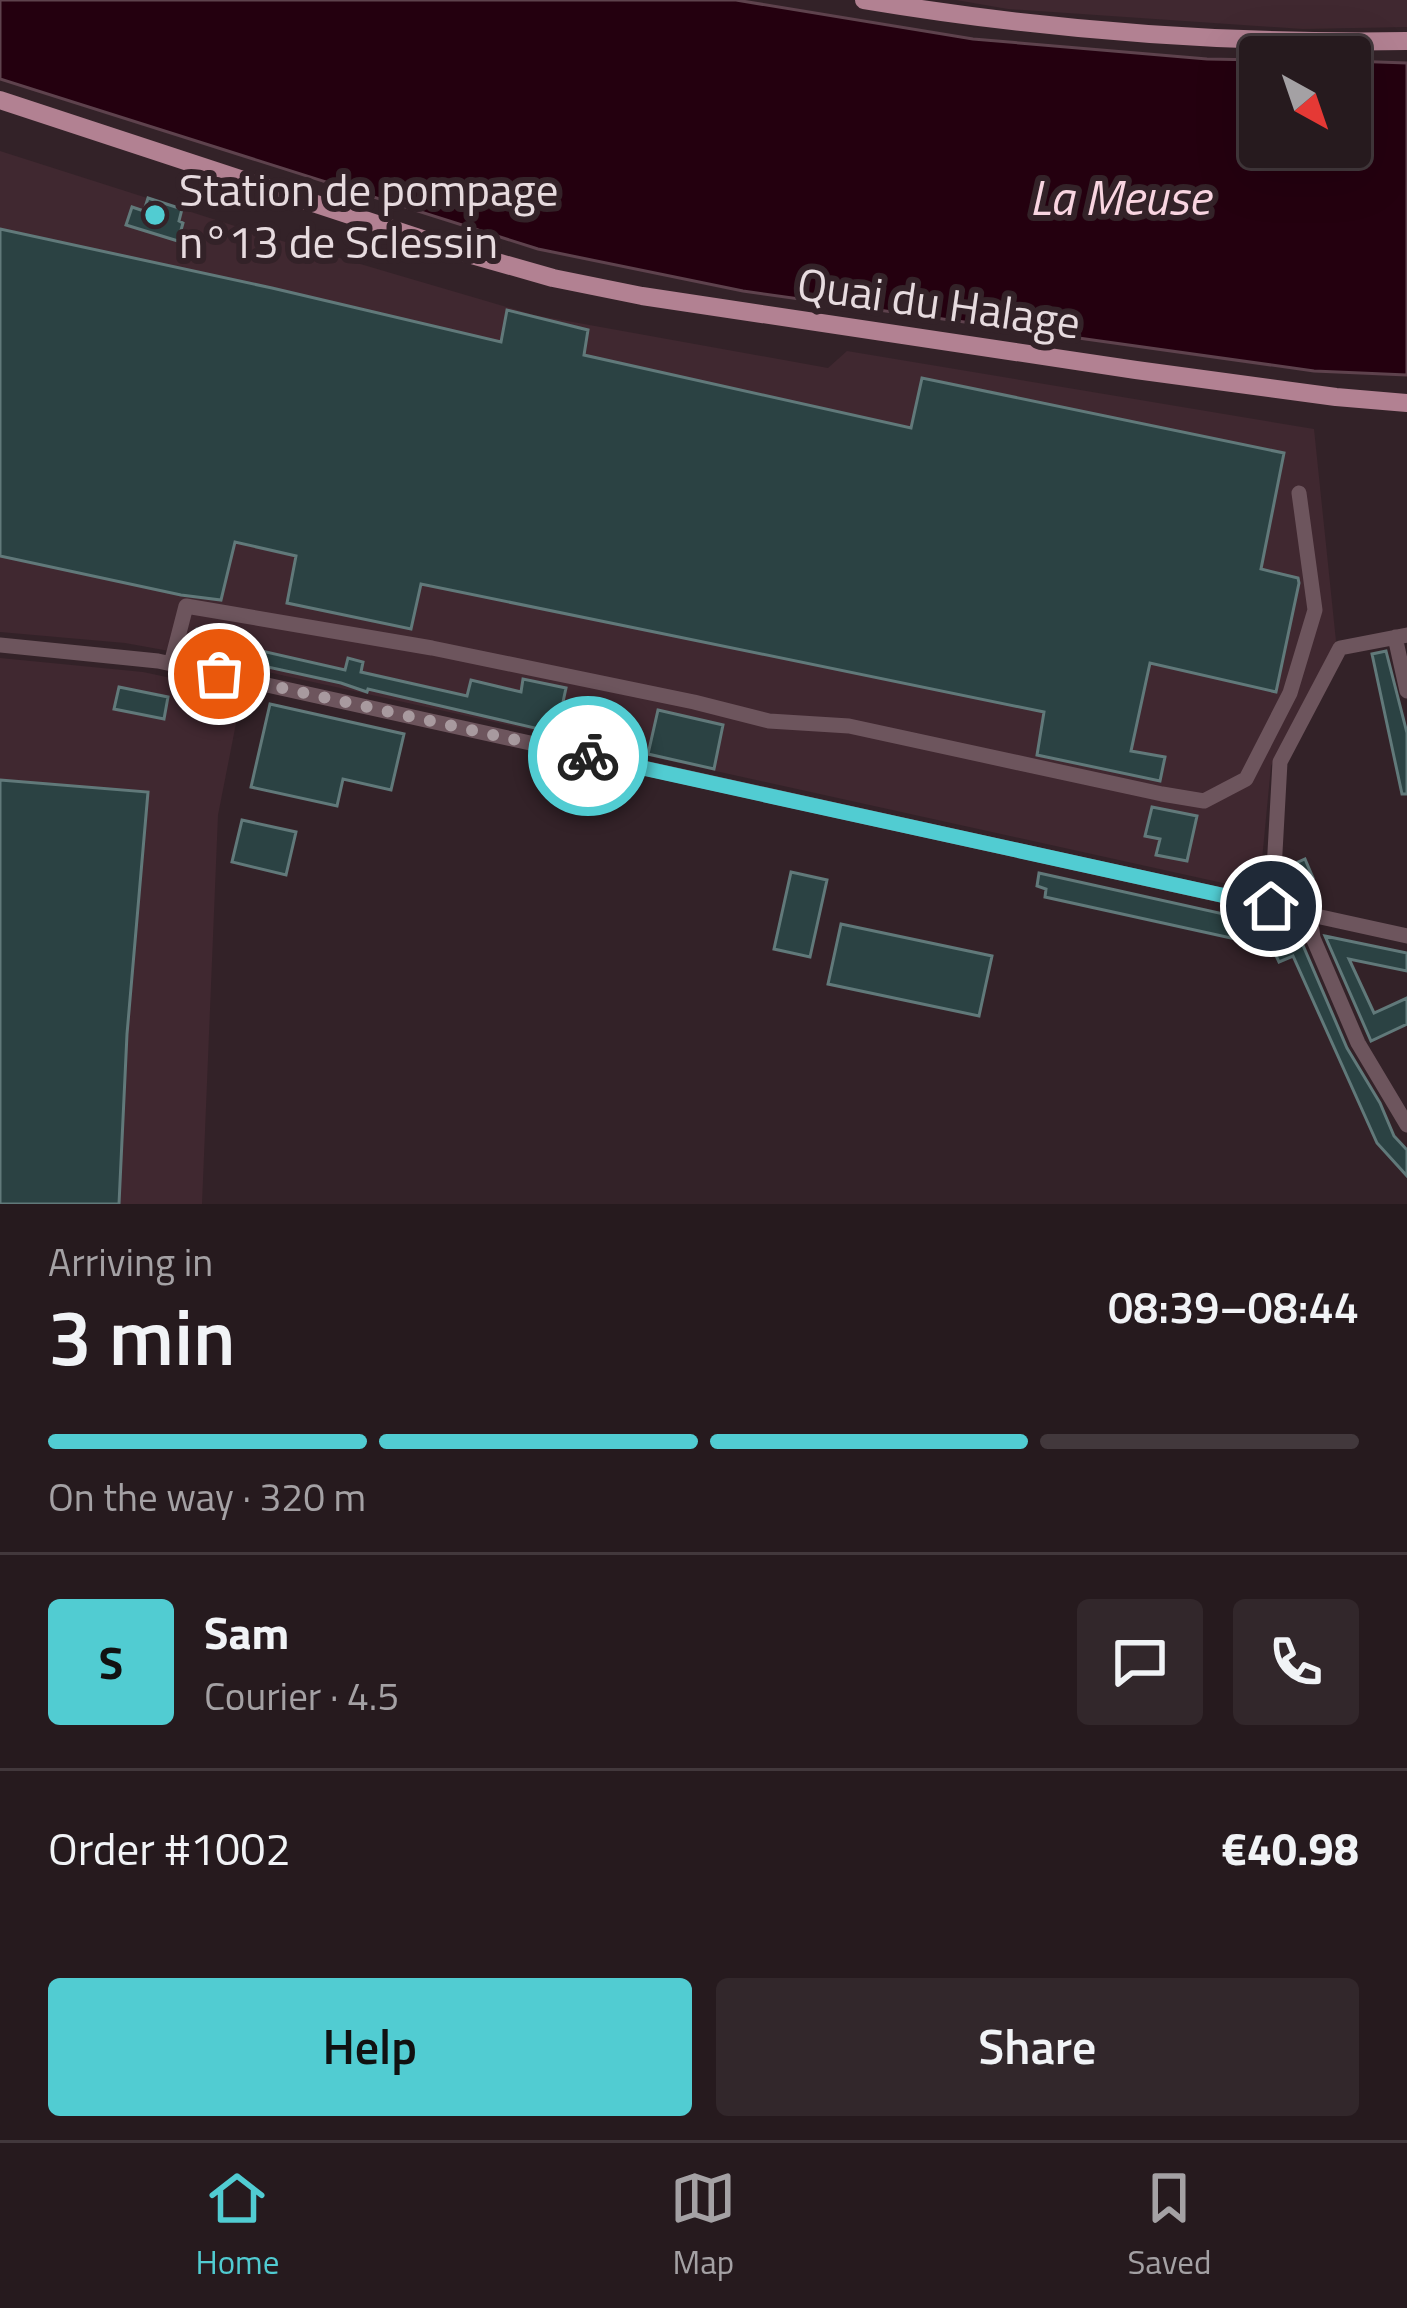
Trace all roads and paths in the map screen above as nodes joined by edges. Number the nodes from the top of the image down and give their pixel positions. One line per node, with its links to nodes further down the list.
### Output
1 (864, 0): 2 (main road)
2 (1407, 41)
3 (0, 100): 4 (main road, Quai du Halage)
4 (1407, 403)
5 (1298, 493): 8 (street)
6 (1401, 636): 9 (street); 10 (street)
7 (0, 645): 8 (street)
8 (171, 664): 10 (street)
9 (1407, 691)
10 (1271, 906): 11 (street)
11 (1310, 916): 12 (street); 13 (street)
12 (1407, 936)
13 (1407, 1125)

